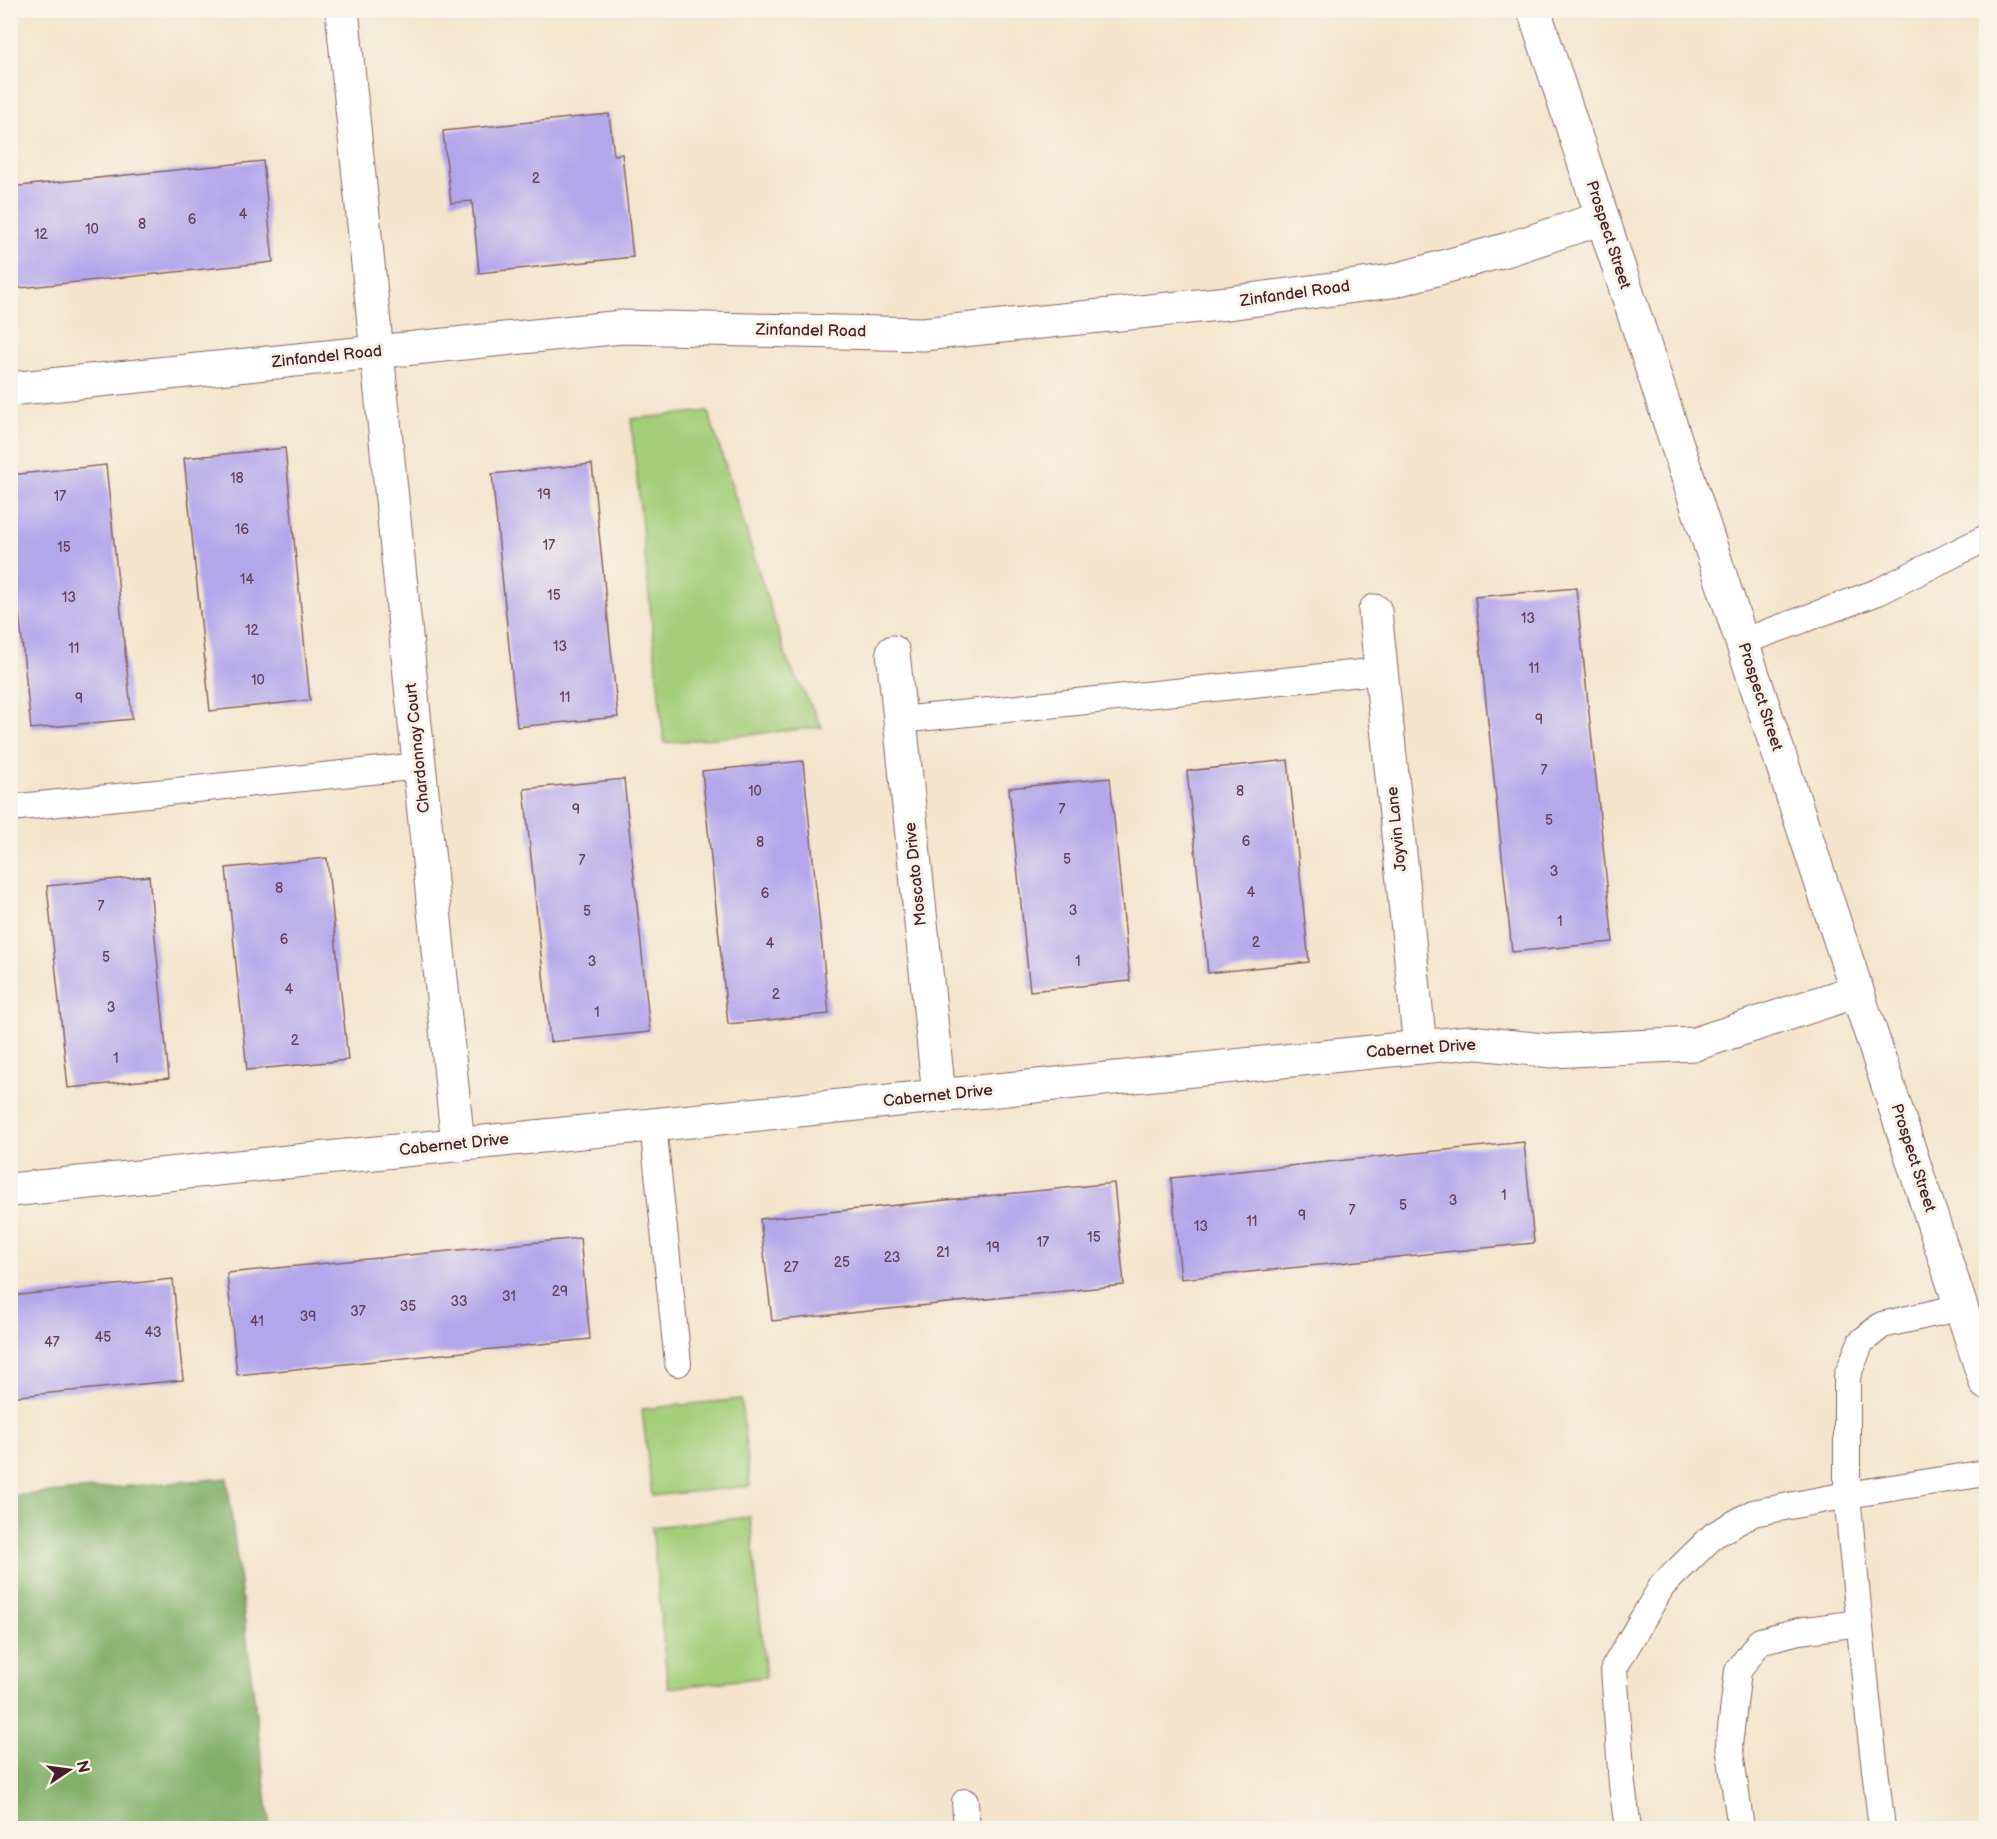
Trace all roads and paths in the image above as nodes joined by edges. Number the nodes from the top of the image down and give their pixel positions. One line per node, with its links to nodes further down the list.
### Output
1 (342, 10): 4 (street, Chardonnay Court)
2 (1534, 10): 3 (street, Prospect Street)
3 (1602, 218): 4 (street, Zinfandel Road); 8 (street, Prospect Street)
4 (377, 352): 5 (street, Zinfandel Road); 12 (street, Chardonnay Court)
5 (10, 389)
6 (1986, 538): 8 (lane)
7 (1375, 611): 10 (street, Joyvin Lane)
8 (1742, 642): 14 (street, Prospect Street)
9 (893, 652): 11 (street, Moscato Drive)
10 (1381, 671): 11 (lane); 15 (street, Joyvin Lane)
11 (900, 720): 16 (street, Moscato Drive)
12 (420, 766): 13 (lane); 18 (street, Chardonnay Court)
13 (10, 808)
14 (1857, 991): 15 (street, Cabernet Drive); 20 (street, Prospect Street)
15 (1420, 1047): 16 (street, Cabernet Drive)
16 (939, 1096): 17 (street, Cabernet Drive)
17 (653, 1125): 18 (street, Cabernet Drive); 21 (lane)
18 (458, 1145): 19 (street, Cabernet Drive)
19 (10, 1190)
20 (1962, 1307): 22 (street, Prospect Street); 24 (lane)
21 (678, 1363)
22 (1986, 1383)
23 (1986, 1473): 24 (lane)
24 (1847, 1495): 25 (lane); 28 (lane)
25 (1859, 1623): 29 (lane); 30 (lane)
26 (965, 1802): 27 (lane)
27 (967, 1828)
28 (1628, 1828)
29 (1741, 1828)
30 (1882, 1828)

